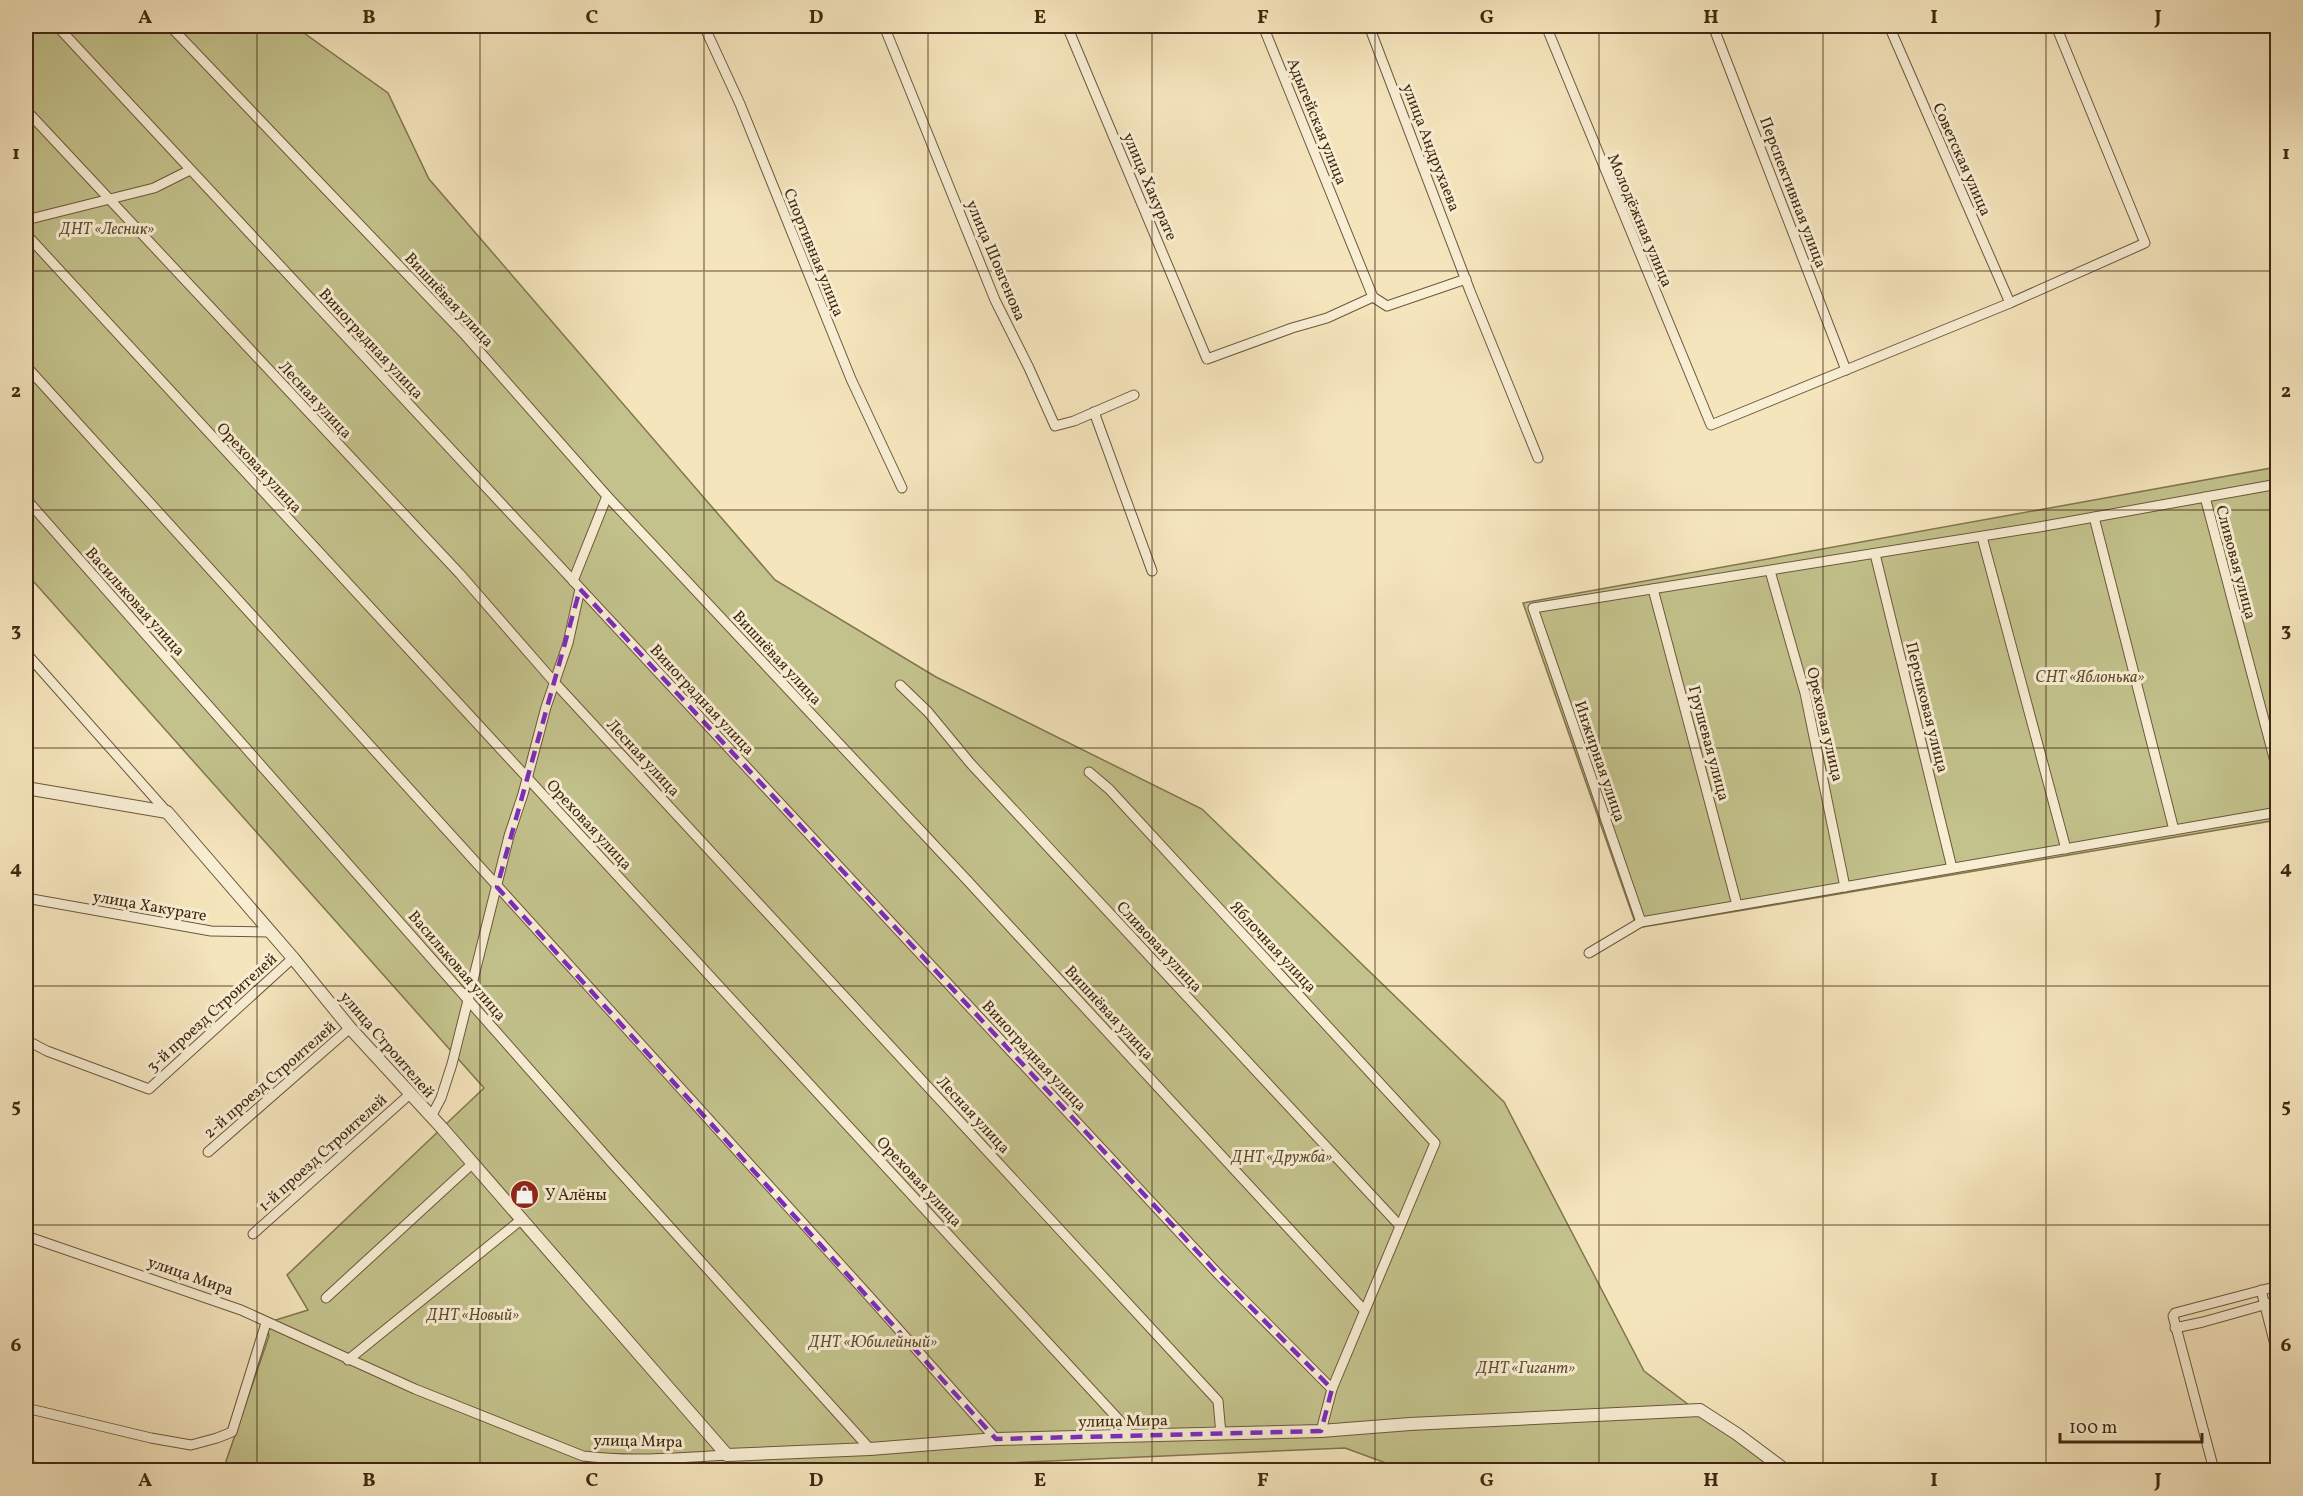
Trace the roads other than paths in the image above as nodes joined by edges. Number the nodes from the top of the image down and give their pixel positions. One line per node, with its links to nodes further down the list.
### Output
1 (57, 26): 13 (street, Виноградная улица)
2 (171, 26): 27 (street, Вишнёвая улица)
3 (704, 26): 26 (street, Спортивная улица)
4 (884, 26): 23 (street, улица Шовгенова)
5 (1067, 26): 18 (street, улица Хакурате)
6 (1263, 26): 18 (street, Адыгейская улица)
7 (1369, 26): 17 (street, улица Андрухаева)
8 (1546, 26): 21 (street, Молодёжная улица)
9 (1713, 26): 21 (street, Перспективная улица)
10 (1889, 26): 19 (street, Советская улица)
11 (2056, 26): 19 (street)
12 (26, 110): 14 (street, Лесная улица)
13 (190, 170): 14 (street); 35 (street, Виноградная улица)
14 (109, 199): 15 (street); 38 (street, Лесная улица)
15 (26, 220)
16 (26, 234): 42 (street, Ореховая улица)
17 (1466, 279): 18 (street); 24 (street, улица Андрухаева)
18 (1373, 297)
19 (2010, 303): 21 (street)
20 (26, 366): 49 (street)
21 (1846, 370)
22 (1134, 395): 23 (street, улица Шовгенова)
23 (1094, 412): 34 (street)
24 (1538, 458)
25 (2277, 484): 28 (street)
26 (902, 488)
27 (607, 496): 35 (street); 73 (street, Вишнёвая улица)
28 (2205, 497): 30 (street); 41 (street, Сливовая улица)
29 (26, 499): 57 (street, Васильковая улица)
30 (2094, 518): 31 (street); 46 (street)
31 (1982, 537): 32 (street); 47 (street)
32 (1875, 554): 33 (street); 48 (street, Персиковая улица)
33 (1770, 571): 36 (street); 50 (street, Ореховая улица)
34 (1152, 572)
35 (577, 585): 38 (street); 78 (street, Виноградная улица)
36 (1653, 589): 52 (street, Грушевая улица); 53 (street, Инжирная улица)
37 (26, 653): 44 (street, улица Строителей)
38 (555, 683): 42 (street); 81 (street, Лесная улица)
39 (900, 685): 65 (street, Сливовая улица)
40 (1089, 772): 65 (street, Яблочная улица)
41 (2277, 773)
42 (526, 777): 49 (street); 82 (street, Ореховая улица)
43 (26, 788): 44 (street)
44 (167, 812): 54 (street, улица Строителей)
45 (2277, 812): 46 (street)
46 (2174, 830): 47 (street)
47 (2066, 849): 48 (street)
48 (1952, 868): 50 (street)
49 (497, 887): 57 (street); 83 (street)
50 (1845, 887): 52 (street)
51 (26, 898): 54 (street, улица Хакурате)
52 (1737, 905): 53 (street)
53 (1641, 922): 55 (street)
54 (270, 932): 56 (street, улица Строителей)
55 (1589, 953)
56 (293, 958): 58 (street, улица Строителей); 59 (street, 3-й проезд Строителей)
57 (468, 998): 61 (street); 84 (street, Васильковая улица)
58 (350, 1028): 60 (street, улица Строителей); 62 (street, 2-й проезд Строителей)
59 (26, 1041)
60 (410, 1094): 61 (street, улица Строителей); 66 (street, 1-й проезд Строителей)
61 (431, 1117): 63 (street, улица Строителей)
62 (208, 1152)
63 (473, 1163): 64 (street, улица Строителей); 70 (street)
64 (522, 1219): 77 (street); 85 (street, улица Строителей)
65 (1400, 1226): 73 (street)
66 (254, 1234)
67 (26, 1236): 74 (street, улица Мира)
68 (2277, 1286): 69 (street)
69 (2261, 1290): 72 (street); 75 (street)
70 (326, 1298)
71 (2277, 1301): 72 (street)
72 (2265, 1305): 75 (street); 76 (street)
73 (1364, 1310): 78 (street)
74 (266, 1323): 77 (street, улица Мира); 79 (street)
75 (2175, 1328): 87 (street)
76 (2277, 1357)
77 (348, 1360): 85 (street, улица Мира)
78 (1332, 1389): 80 (street)
79 (26, 1408)
80 (1322, 1431): 81 (street, улица Мира); 86 (street, улица Мира)
81 (1221, 1434): 82 (street, улица Мира)
82 (1130, 1436): 83 (street, улица Мира)
83 (996, 1439): 84 (street, улица Мира)
84 (870, 1449): 85 (street, улица Мира)
85 (727, 1455)
86 (1785, 1470)
87 (2214, 1470)

